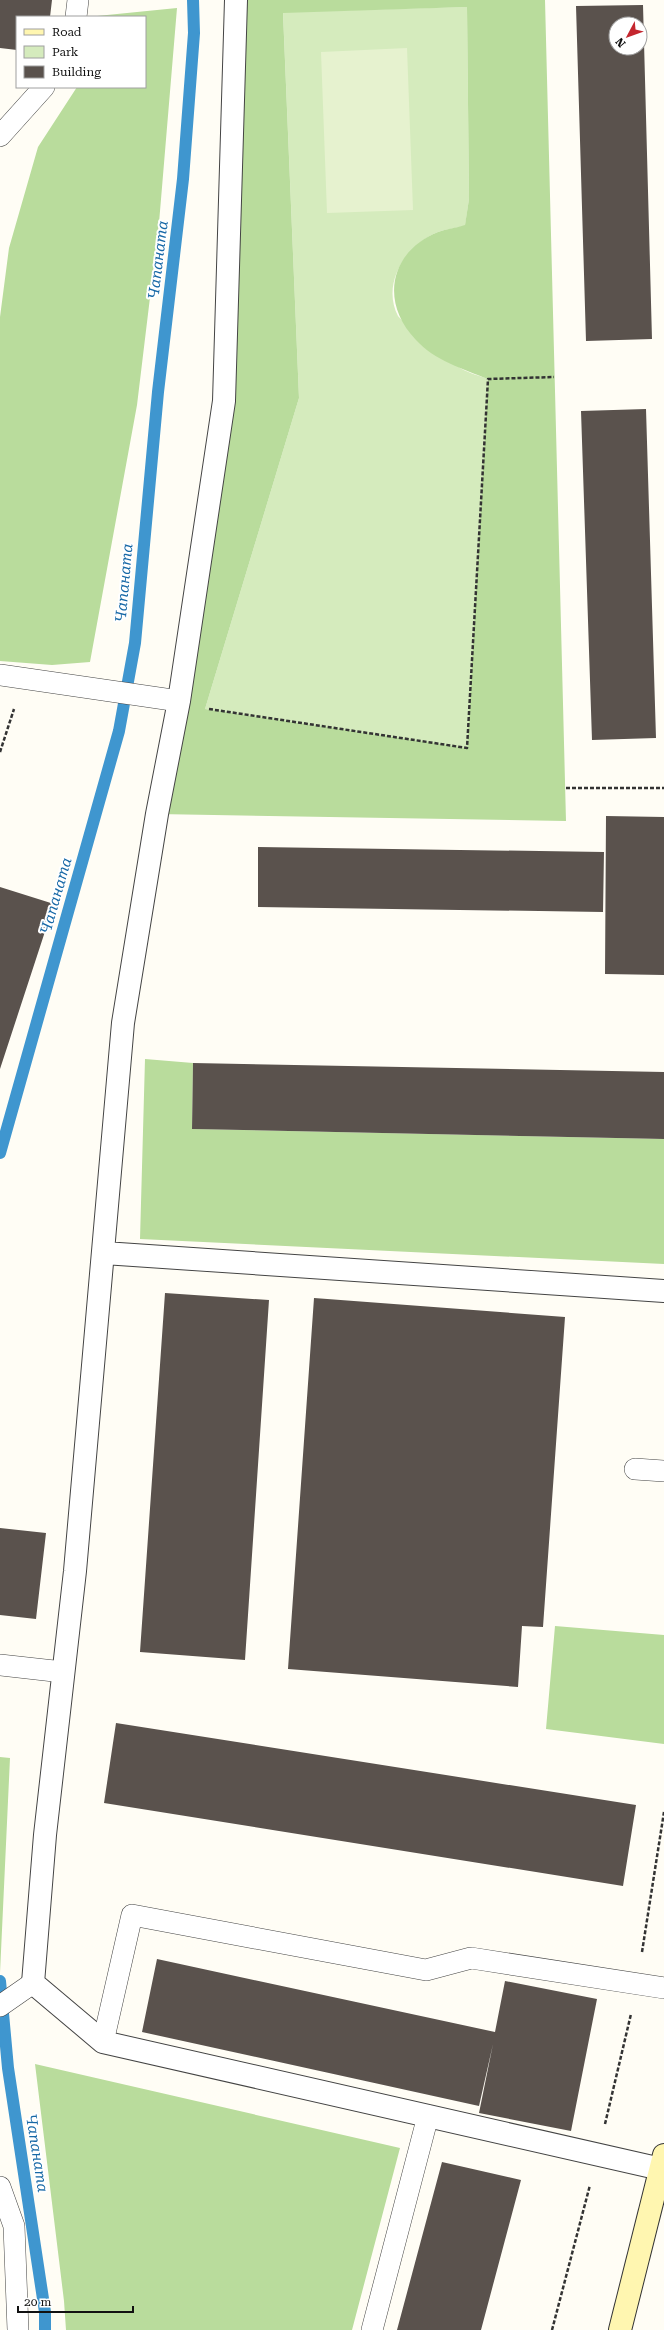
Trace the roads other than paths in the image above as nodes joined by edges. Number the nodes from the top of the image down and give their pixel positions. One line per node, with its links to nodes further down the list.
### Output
1 (78, 0): 3 (lane)
2 (236, 0): 7 (street)
3 (76, 16)
4 (43, 88): 5 (lane)
5 (0, 136)
6 (0, 675): 7 (lane)
7 (179, 701): 8 (street)
8 (104, 1253): 9 (street); 13 (street)
9 (664, 1292)
10 (635, 1469): 11 (lane)
11 (664, 1470)
12 (0, 1665): 13 (lane)
13 (63, 1672): 14 (street)
14 (33, 1983): 16 (lane); 17 (street)
15 (664, 1988): 17 (lane)
16 (0, 2006)
17 (104, 2042): 18 (street)
18 (428, 2116): 19 (street); 22 (lane)
19 (663, 2162): 23 (main road)
20 (0, 2186): 21 (lane)
21 (18, 2330)
22 (372, 2330)
23 (620, 2330)

